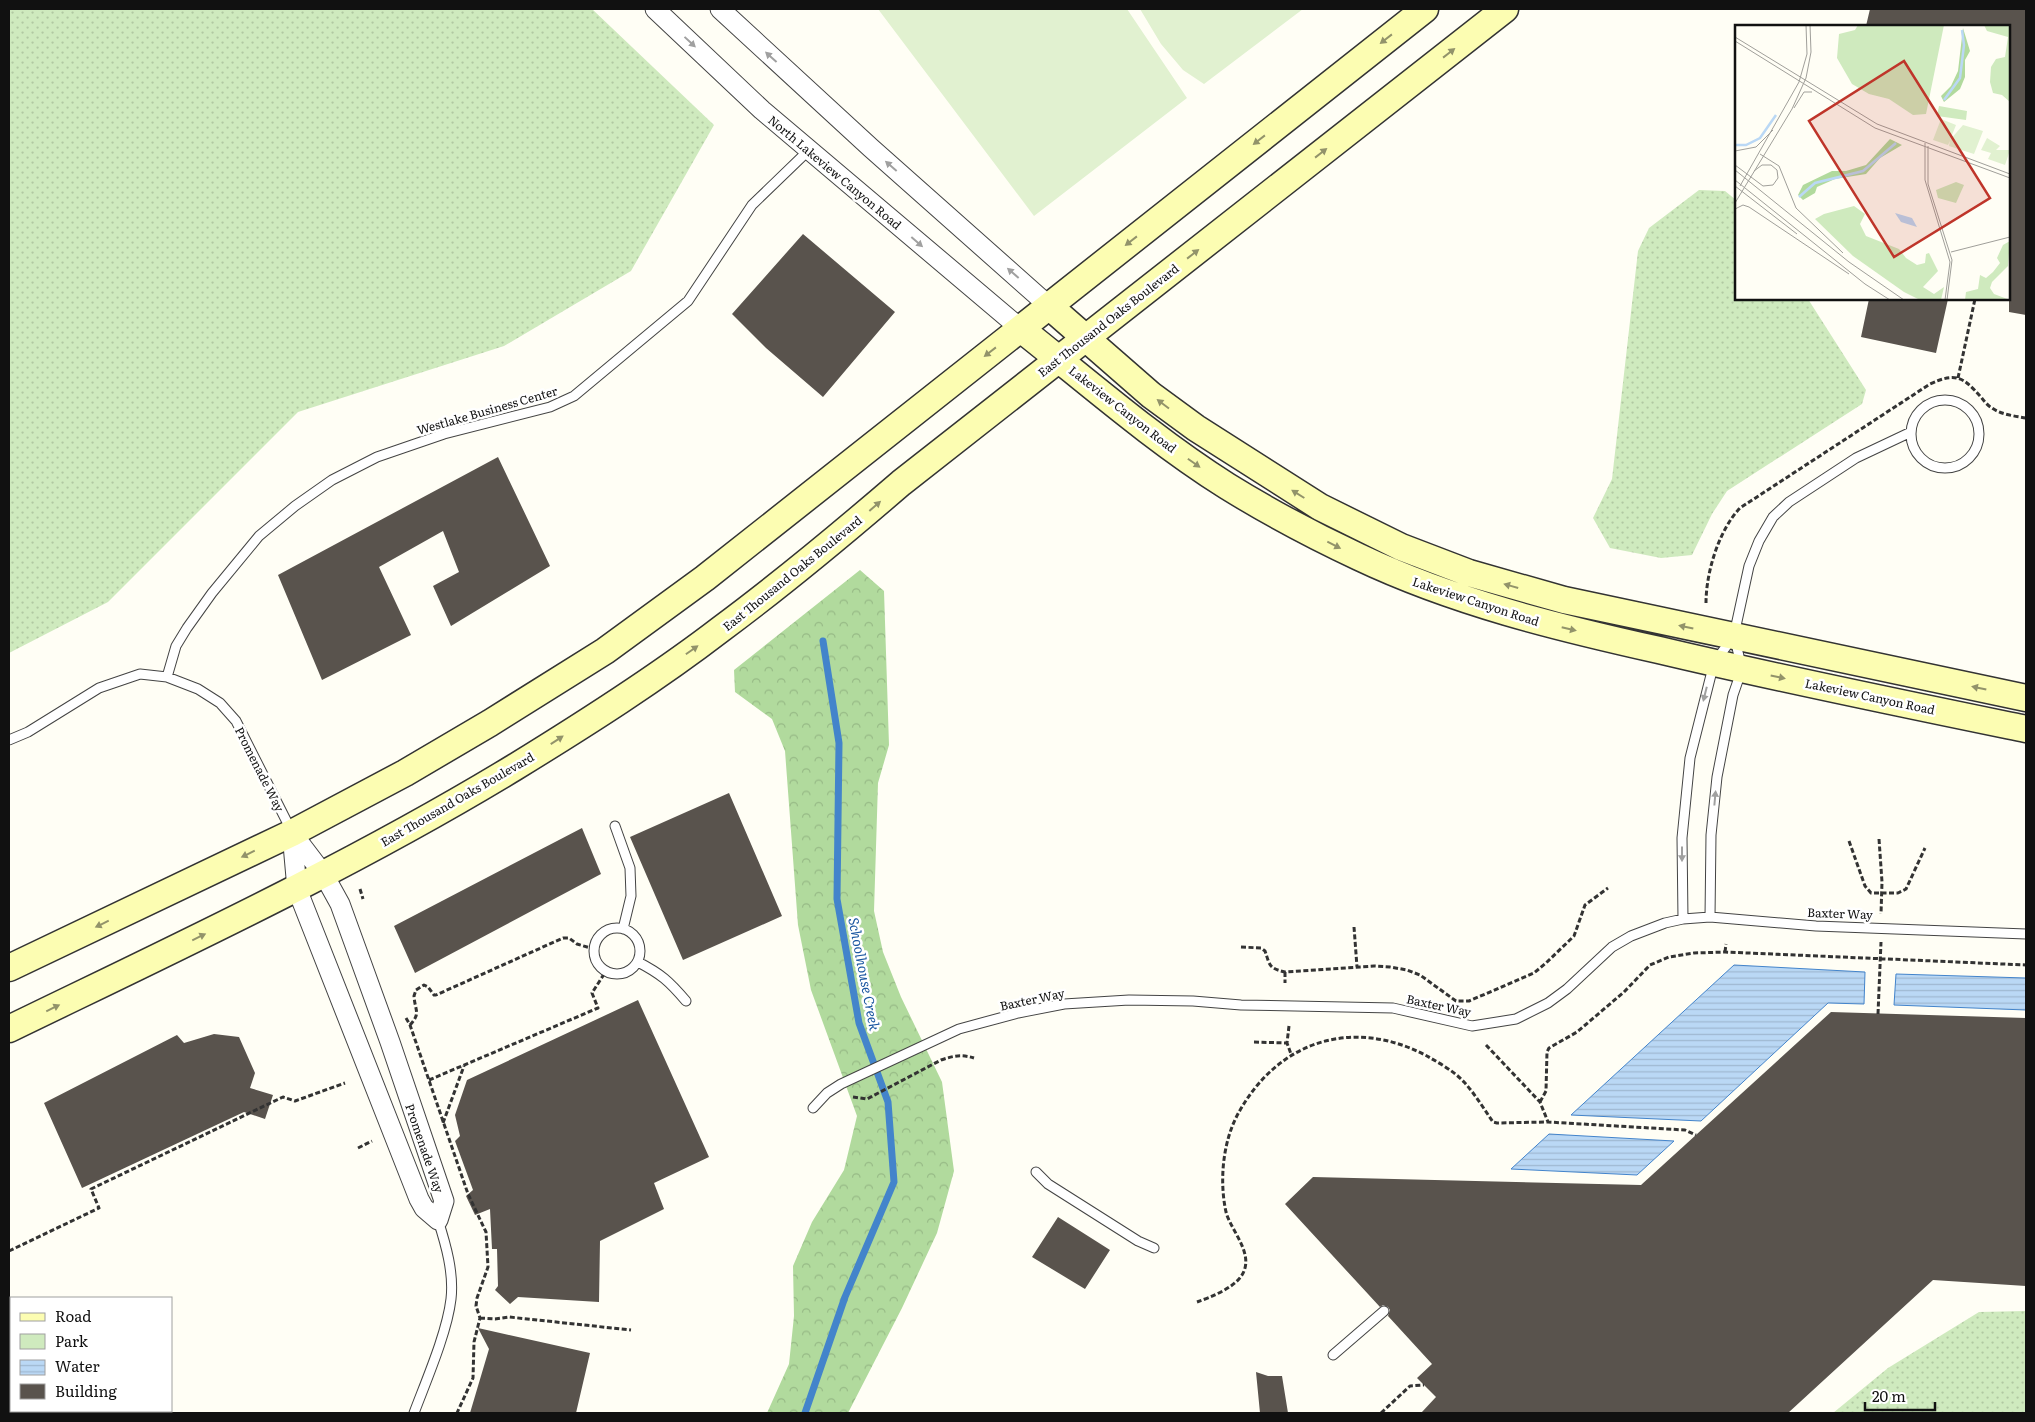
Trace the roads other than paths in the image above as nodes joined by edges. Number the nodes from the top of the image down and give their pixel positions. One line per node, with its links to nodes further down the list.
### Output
1 (655, 9): 5 (street, North Lakeview Canyon Road, one-way to 5)
2 (720, 9): 6 (street, one-way to 2)
3 (1425, 9): 6 (main road, one-way to 6)
4 (1505, 9): 8 (main road, East Thousand Oaks Boulevard, one-way to 4)
5 (810, 149): 7 (street, North Lakeview Canyon Road, one-way to 7); 14 (lane, Westlake Business Center)
6 (1049, 306): 7 (main road); 8 (main road, Lakeview Canyon Road)
7 (1021, 329): 9 (main road, Lakeview Canyon Road); 19 (main road, one-way to 19)
8 (1085, 338): 9 (main road, East Thousand Oaks Boulevard); 11 (main road, Lakeview Canyon Road, one-way to 8)
9 (1058, 359): 12 (main road, Lakeview Canyon Road, one-way to 12); 20 (main road, East Thousand Oaks Boulevard, one-way to 9)
10 (1911, 432): 10 (lane); 11 (lane)
11 (1734, 635): 12 (lane); 13 (lane); 15 (main road, Lakeview Canyon Road, one-way to 11)
12 (1714, 663): 13 (main road, Lakeview Canyon Road); 23 (lane, one-way to 23)
13 (1742, 669): 16 (main road, Lakeview Canyon Road, one-way to 16); 22 (lane, one-way to 13)
14 (167, 677): 17 (lane, Promenade Way); 19 (lane, Promenade Way)
15 (2026, 698)
16 (2026, 730)
17 (9, 740)
18 (615, 826): 24 (lane)
19 (292, 832): 20 (street, Promenade Way); 21 (street, Promenade Way); 27 (main road, one-way to 27)
20 (324, 874): 21 (main road, East Thousand Oaks Boulevard); 32 (street, Promenade Way)
21 (297, 889): 29 (main road, East Thousand Oaks Boulevard, one-way to 21); 32 (street, Promenade Way)
22 (1710, 917): 23 (lane, Baxter Way); 25 (lane, Baxter Way)
23 (1683, 919): 30 (lane, Baxter Way)
24 (623, 929): 26 (lane); 26 (lane)
25 (2026, 934)
26 (638, 962): 28 (lane)
27 (9, 968)
28 (686, 1001)
29 (9, 1029)
30 (813, 1108)
31 (1036, 1172): 33 (lane)
32 (438, 1220): 36 (lane)
33 (1154, 1248)
34 (1384, 1311): 35 (lane)
35 (1333, 1355)
36 (414, 1413)

